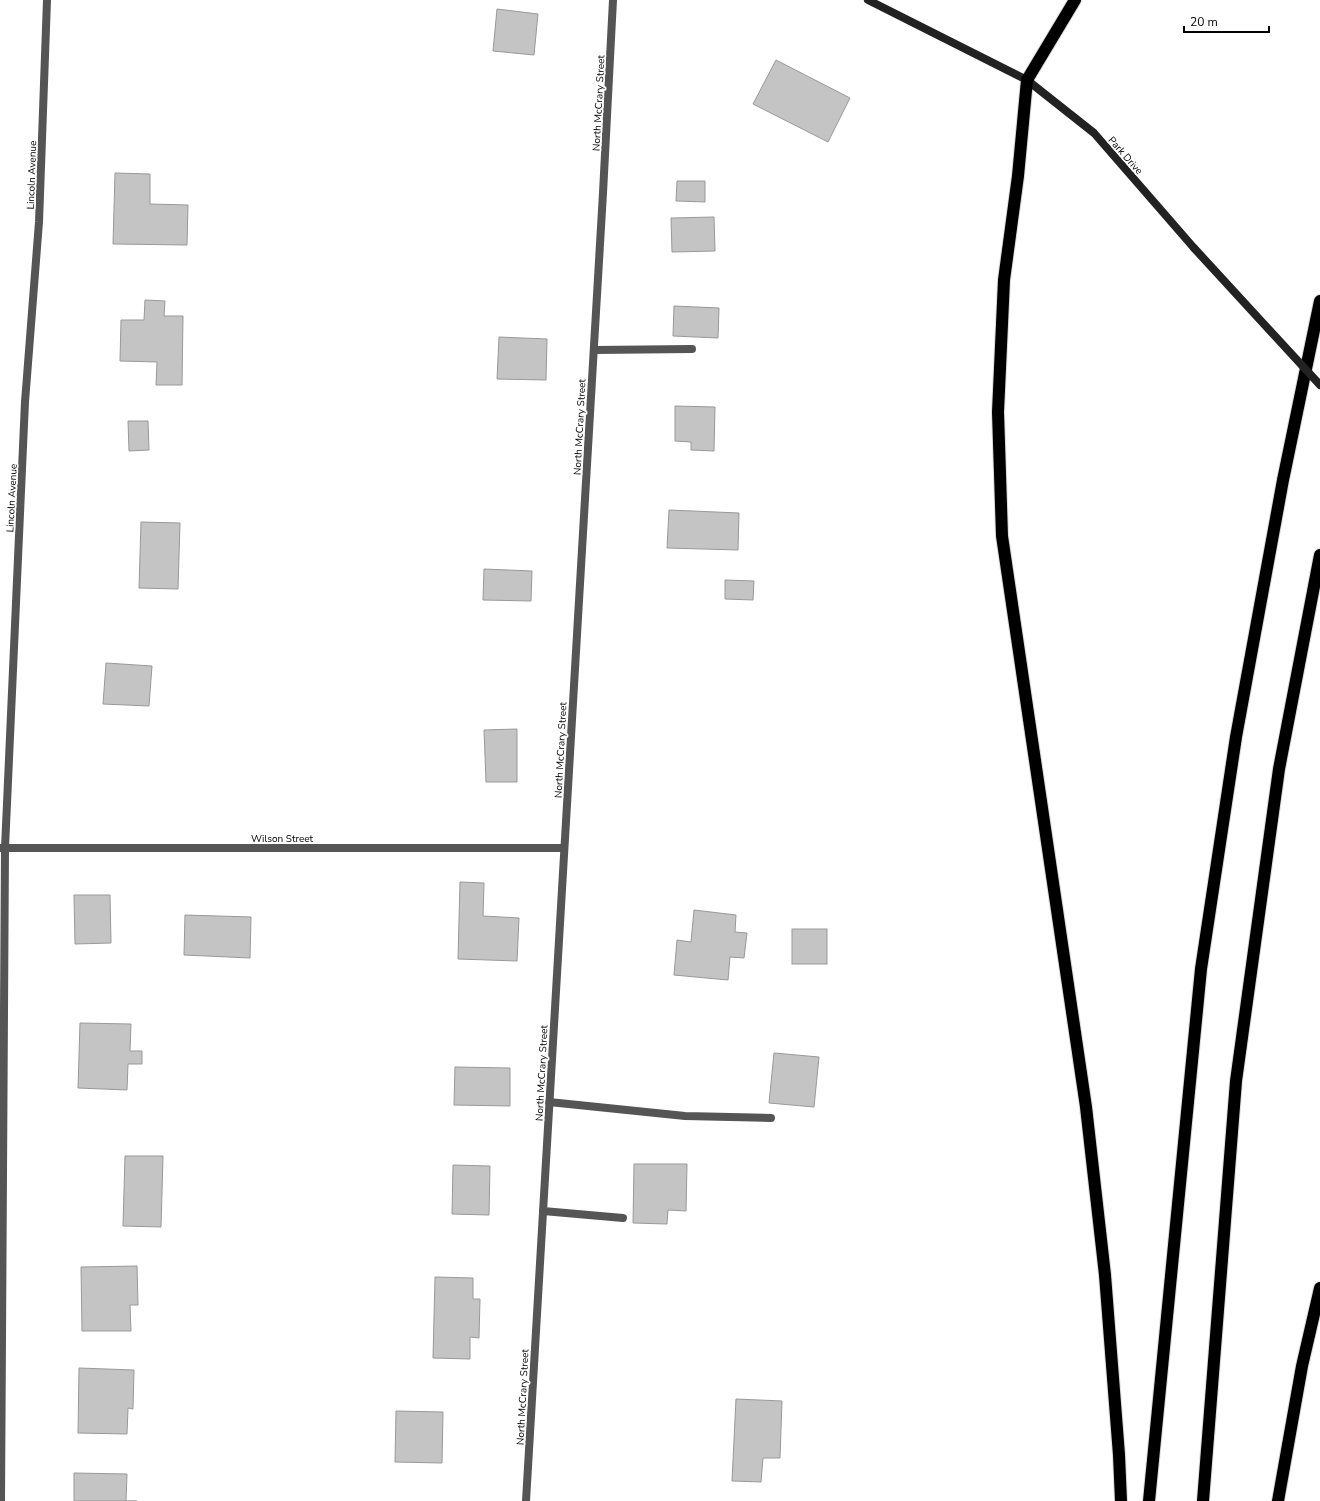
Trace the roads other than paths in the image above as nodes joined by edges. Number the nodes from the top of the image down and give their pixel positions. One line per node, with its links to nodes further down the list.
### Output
1 (47, 0): 11 (street, Lincoln Avenue)
2 (613, 0): 8 (street, North McCrary Street)
3 (868, 0): 5 (main road, Park Drive)
4 (1075, 0): 5 (highway)
5 (1027, 80): 9 (main road, Park Drive, bridge); 20 (highway)
6 (1320, 301): 21 (highway)
7 (692, 349): 8 (street)
8 (594, 350): 12 (street, North McCrary Street)
9 (1320, 384)
10 (1320, 555): 22 (highway)
11 (3, 848): 12 (street, Wilson Street); 18 (street, Lincoln Avenue)
12 (564, 848): 13 (street, North McCrary Street)
13 (549, 1102): 14 (street); 15 (street, North McCrary Street)
14 (771, 1118)
15 (543, 1211): 16 (street); 19 (street, North McCrary Street)
16 (623, 1218)
17 (1320, 1288): 23 (highway)
18 (1, 1501)
19 (526, 1501)
20 (1121, 1501)
21 (1149, 1501)
22 (1203, 1501)
23 (1278, 1501)

